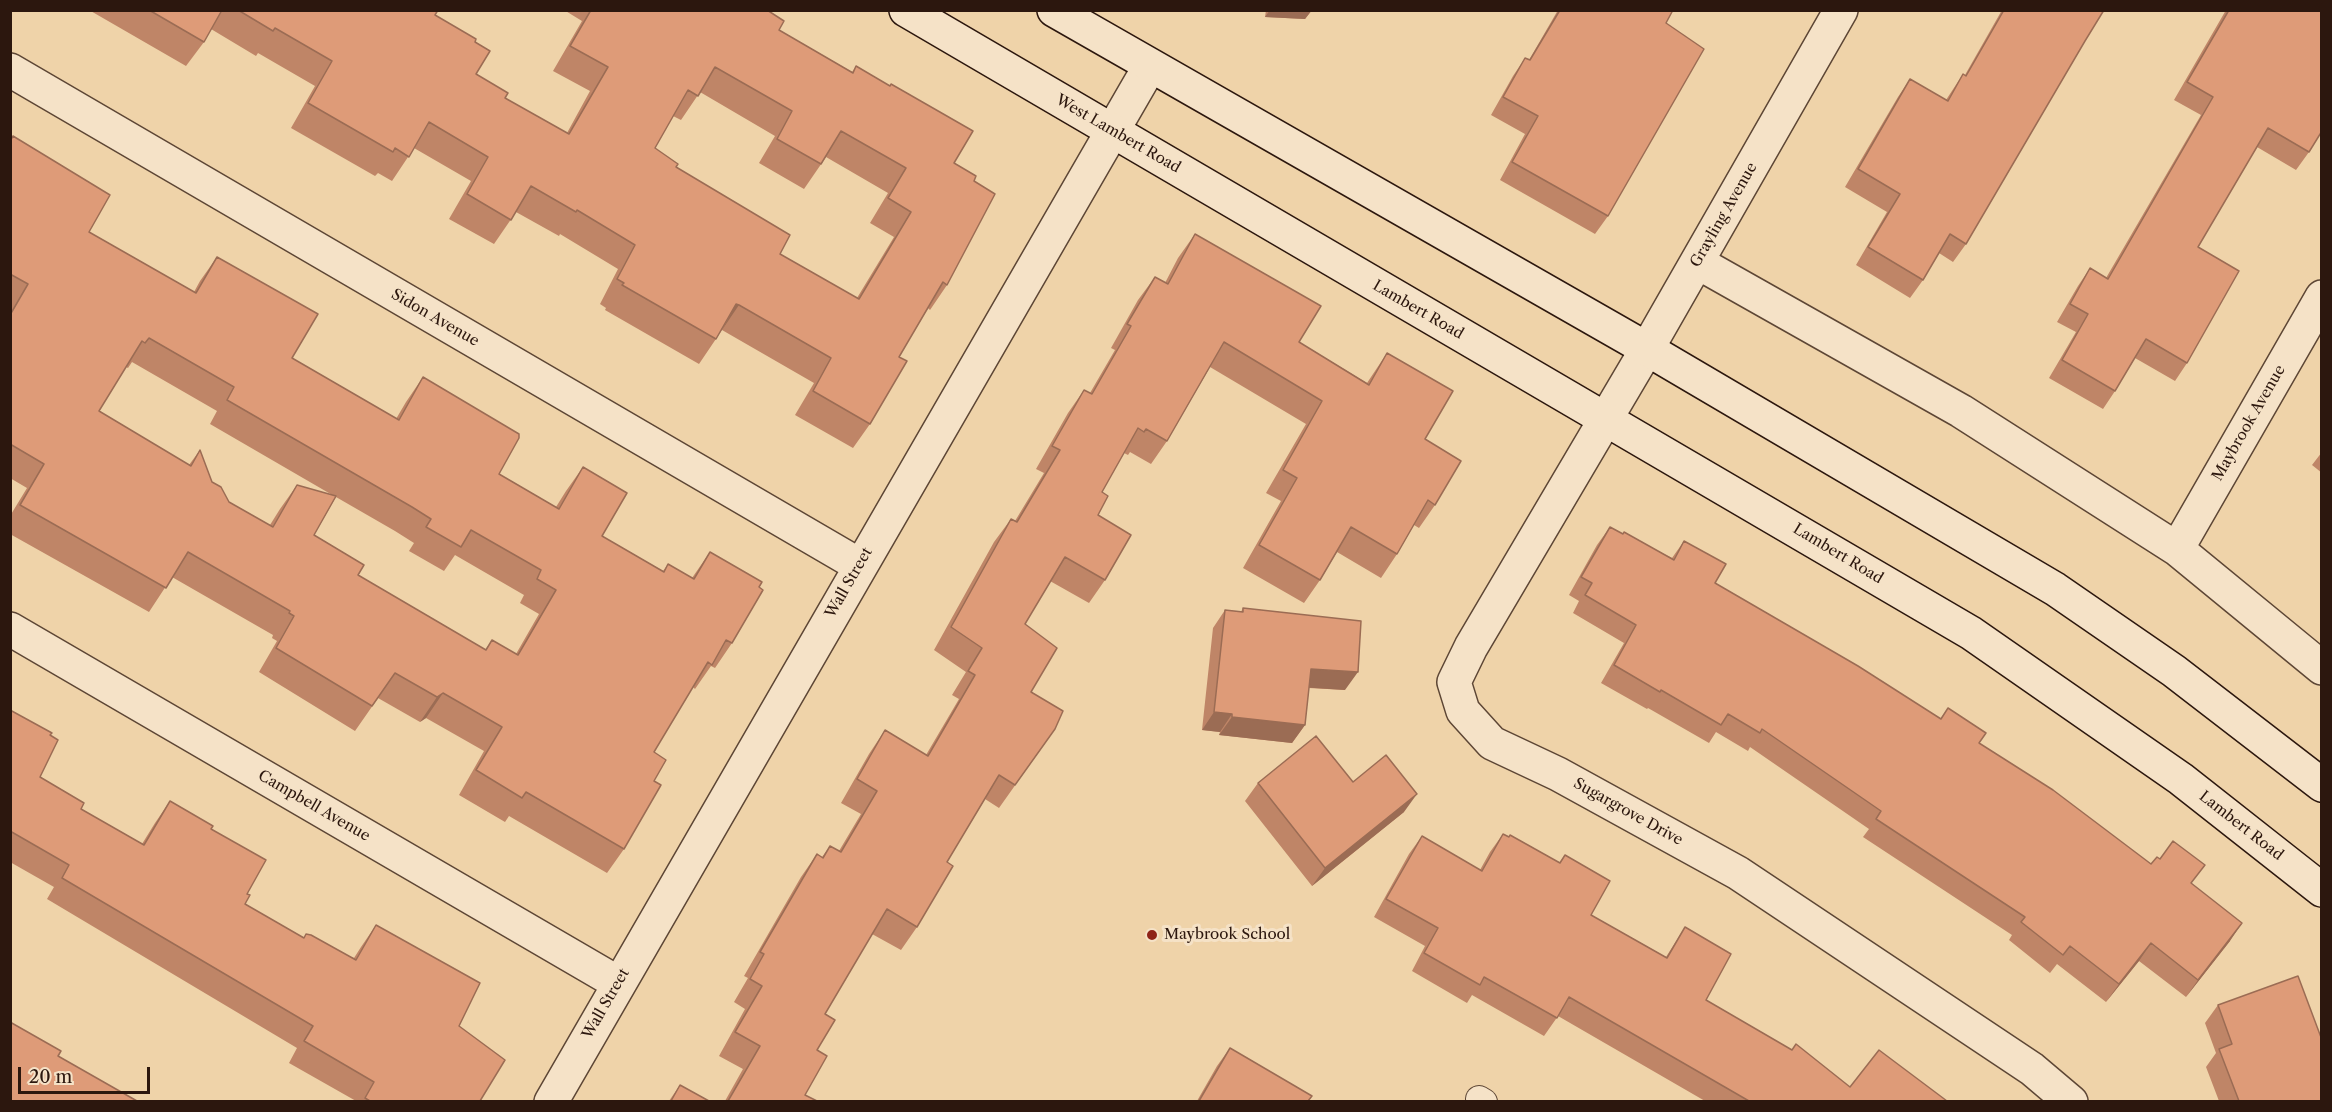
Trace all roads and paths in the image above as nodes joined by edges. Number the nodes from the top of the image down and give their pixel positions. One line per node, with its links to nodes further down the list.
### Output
1 (906, 10): 6 (street, West Lambert Road)
2 (1054, 10): 4 (street)
3 (1841, 10): 8 (street, Grayling Avenue)
4 (1150, 66): 6 (street, Wall Street); 10 (street)
5 (10, 70): 13 (street, Sidon Avenue)
6 (1113, 130): 7 (street, West Lambert Road); 13 (street, Wall Street)
7 (1329, 258): 11 (street, Lambert Road)
8 (1697, 262): 10 (street, Grayling Avenue); 12 (street)
9 (2322, 297): 12 (street, Maybrook Avenue)
10 (1647, 349): 11 (street, Grayling Avenue); 16 (street)
11 (1606, 418): 17 (street, Lambert Road); 20 (street, Sugargrove Drive)
12 (2176, 549): 15 (street)
13 (859, 565): 18 (street, Wall Street)
14 (10, 629): 18 (street, Campbell Avenue)
15 (2322, 668)
16 (2322, 785)
17 (2322, 890)
18 (618, 983): 19 (street, Wall Street)
19 (550, 1101)
20 (2071, 1101)

